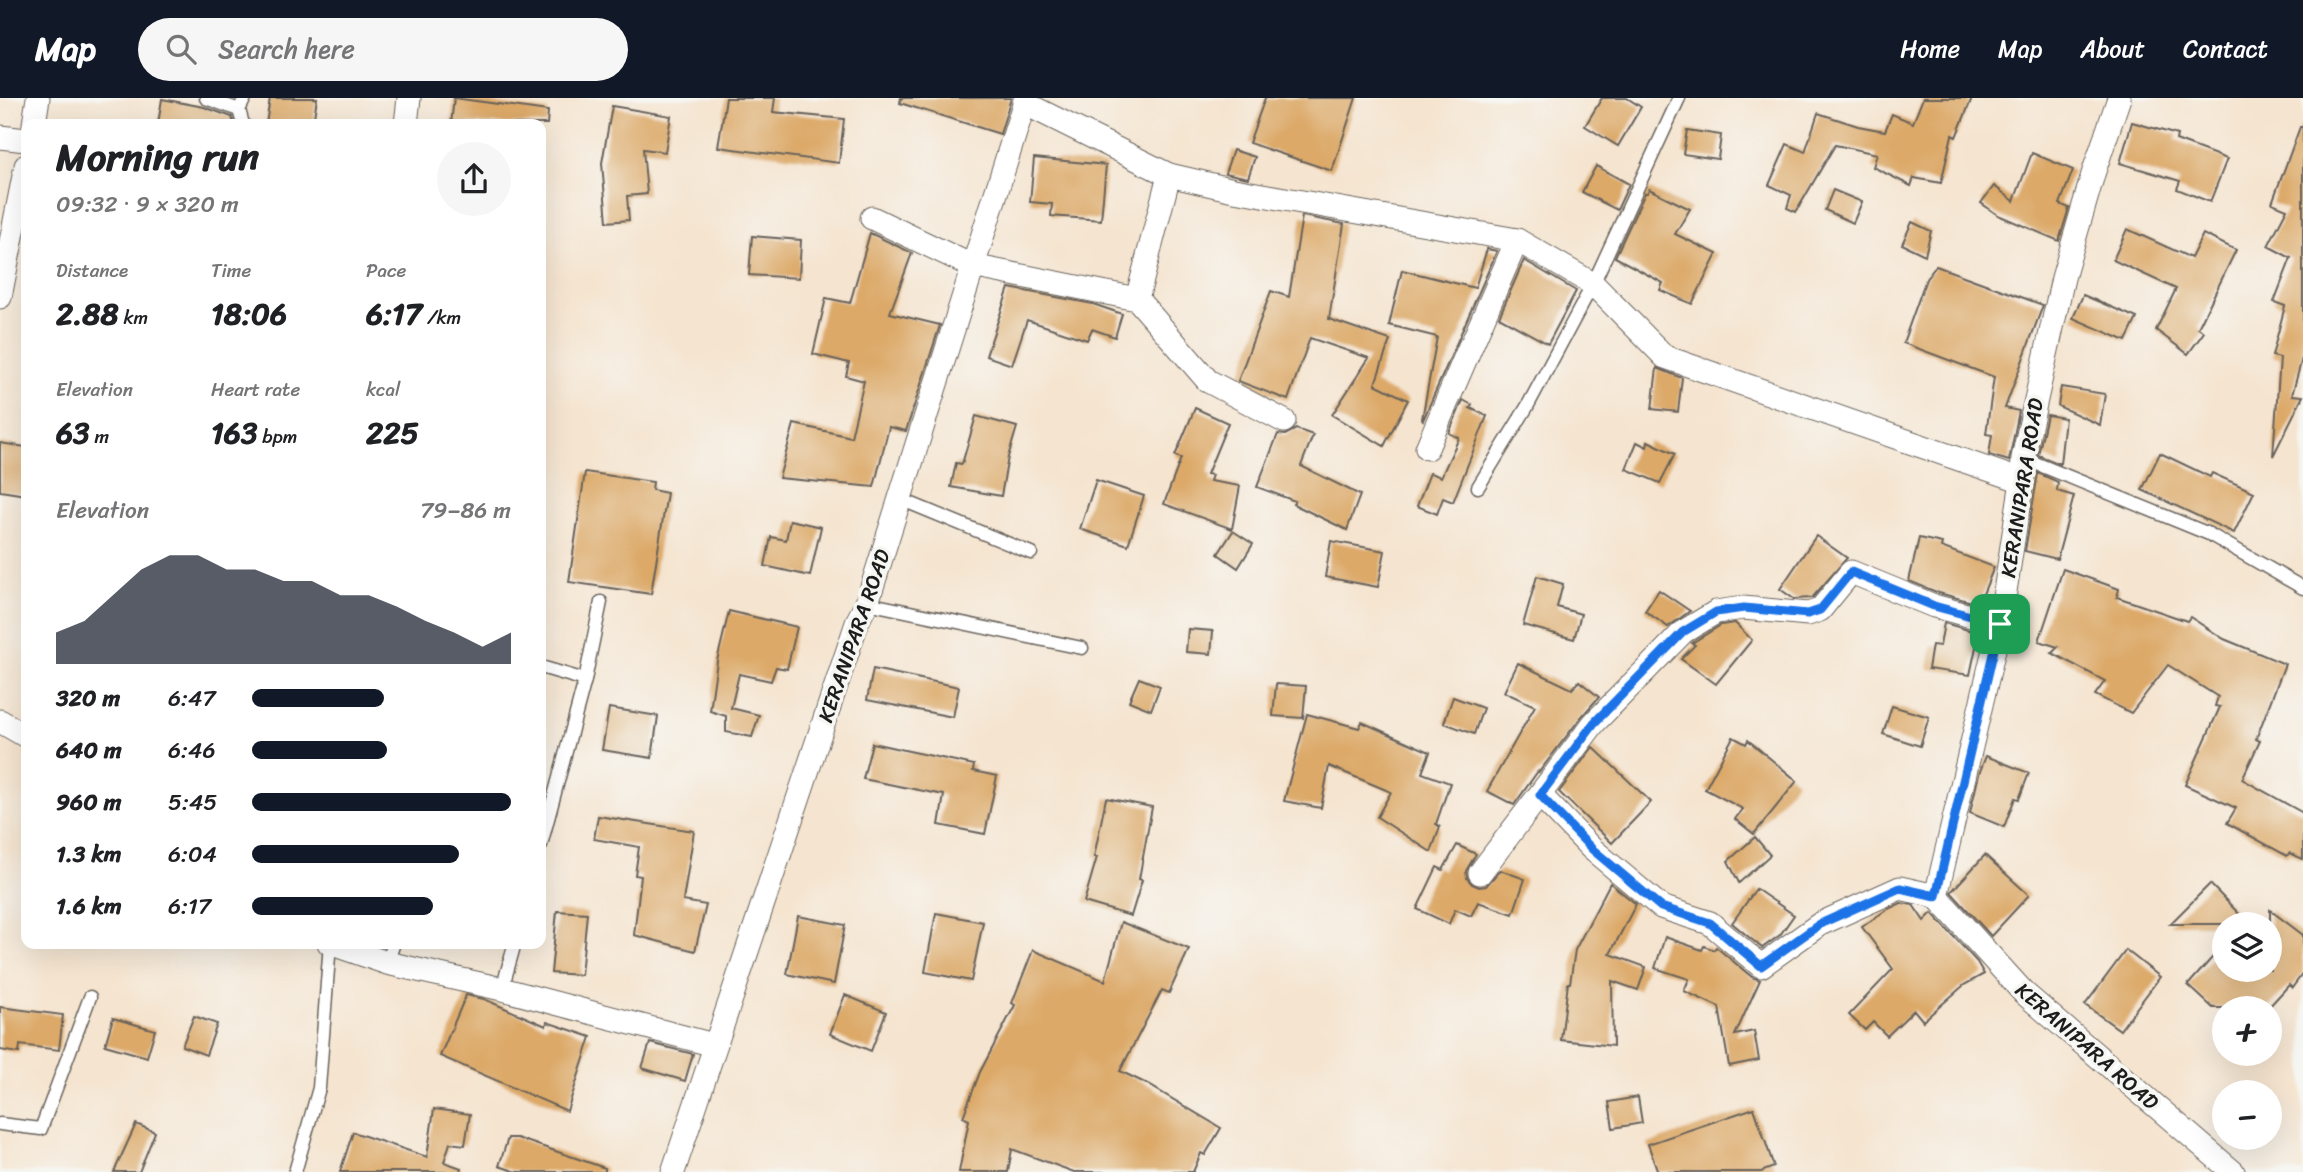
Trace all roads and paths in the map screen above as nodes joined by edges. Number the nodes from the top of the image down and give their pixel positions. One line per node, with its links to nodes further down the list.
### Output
1 (38, 98): 9 (street)
2 (206, 98): 8 (lane)
3 (245, 98): 8 (lane)
4 (409, 98): 11 (street)
5 (1679, 98): 19 (lane)
6 (2119, 98): 24 (street, KERANIPARA ROAD)
7 (1025, 100): 14 (street); 18 (street, KERANIPARA ROAD)
8 (239, 110): 10 (lane)
9 (35, 119)
10 (242, 119)
11 (407, 119)
12 (0, 137): 13 (street)
13 (21, 139)
14 (1169, 175): 17 (street); 21 (street)
15 (21, 191): 20 (street)
16 (872, 218): 18 (street)
17 (1517, 240): 19 (street); 22 (street)
18 (972, 266): 21 (street); 26 (street, KERANIPARA ROAD)
19 (1594, 284): 24 (street); 25 (lane)
20 (0, 297)
21 (1137, 299): 23 (street)
22 (1470, 346)
23 (1284, 421)
24 (2023, 470): 28 (lane); 31 (street, KERANIPARA ROAD)
25 (1479, 487)
26 (900, 499): 27 (lane); 30 (street, KERANIPARA ROAD)
27 (1031, 553)
28 (2303, 588)
29 (601, 602): 34 (lane)
30 (867, 603): 32 (lane); 47 (street, KERANIPARA ROAD)
31 (2000, 624): 37 (street); 40 (street, KERANIPARA ROAD)
32 (1082, 648)
33 (546, 668): 34 (lane)
34 (585, 680): 38 (lane)
35 (0, 721): 36 (street)
36 (21, 733)
37 (1540, 795): 39 (street); 40 (street)
38 (546, 826)
39 (1479, 873)
40 (1936, 896): 51 (street, KERANIPARA ROAD)
41 (329, 949): 49 (lane)
42 (366, 949): 44 (street)
43 (512, 949): 45 (lane)
44 (390, 953): 45 (street)
45 (502, 989): 47 (street)
46 (90, 997): 48 (lane)
47 (714, 1045): 50 (street, KERANIPARA ROAD)
48 (0, 1124)
49 (295, 1172)
50 (673, 1172)
51 (2233, 1172)

